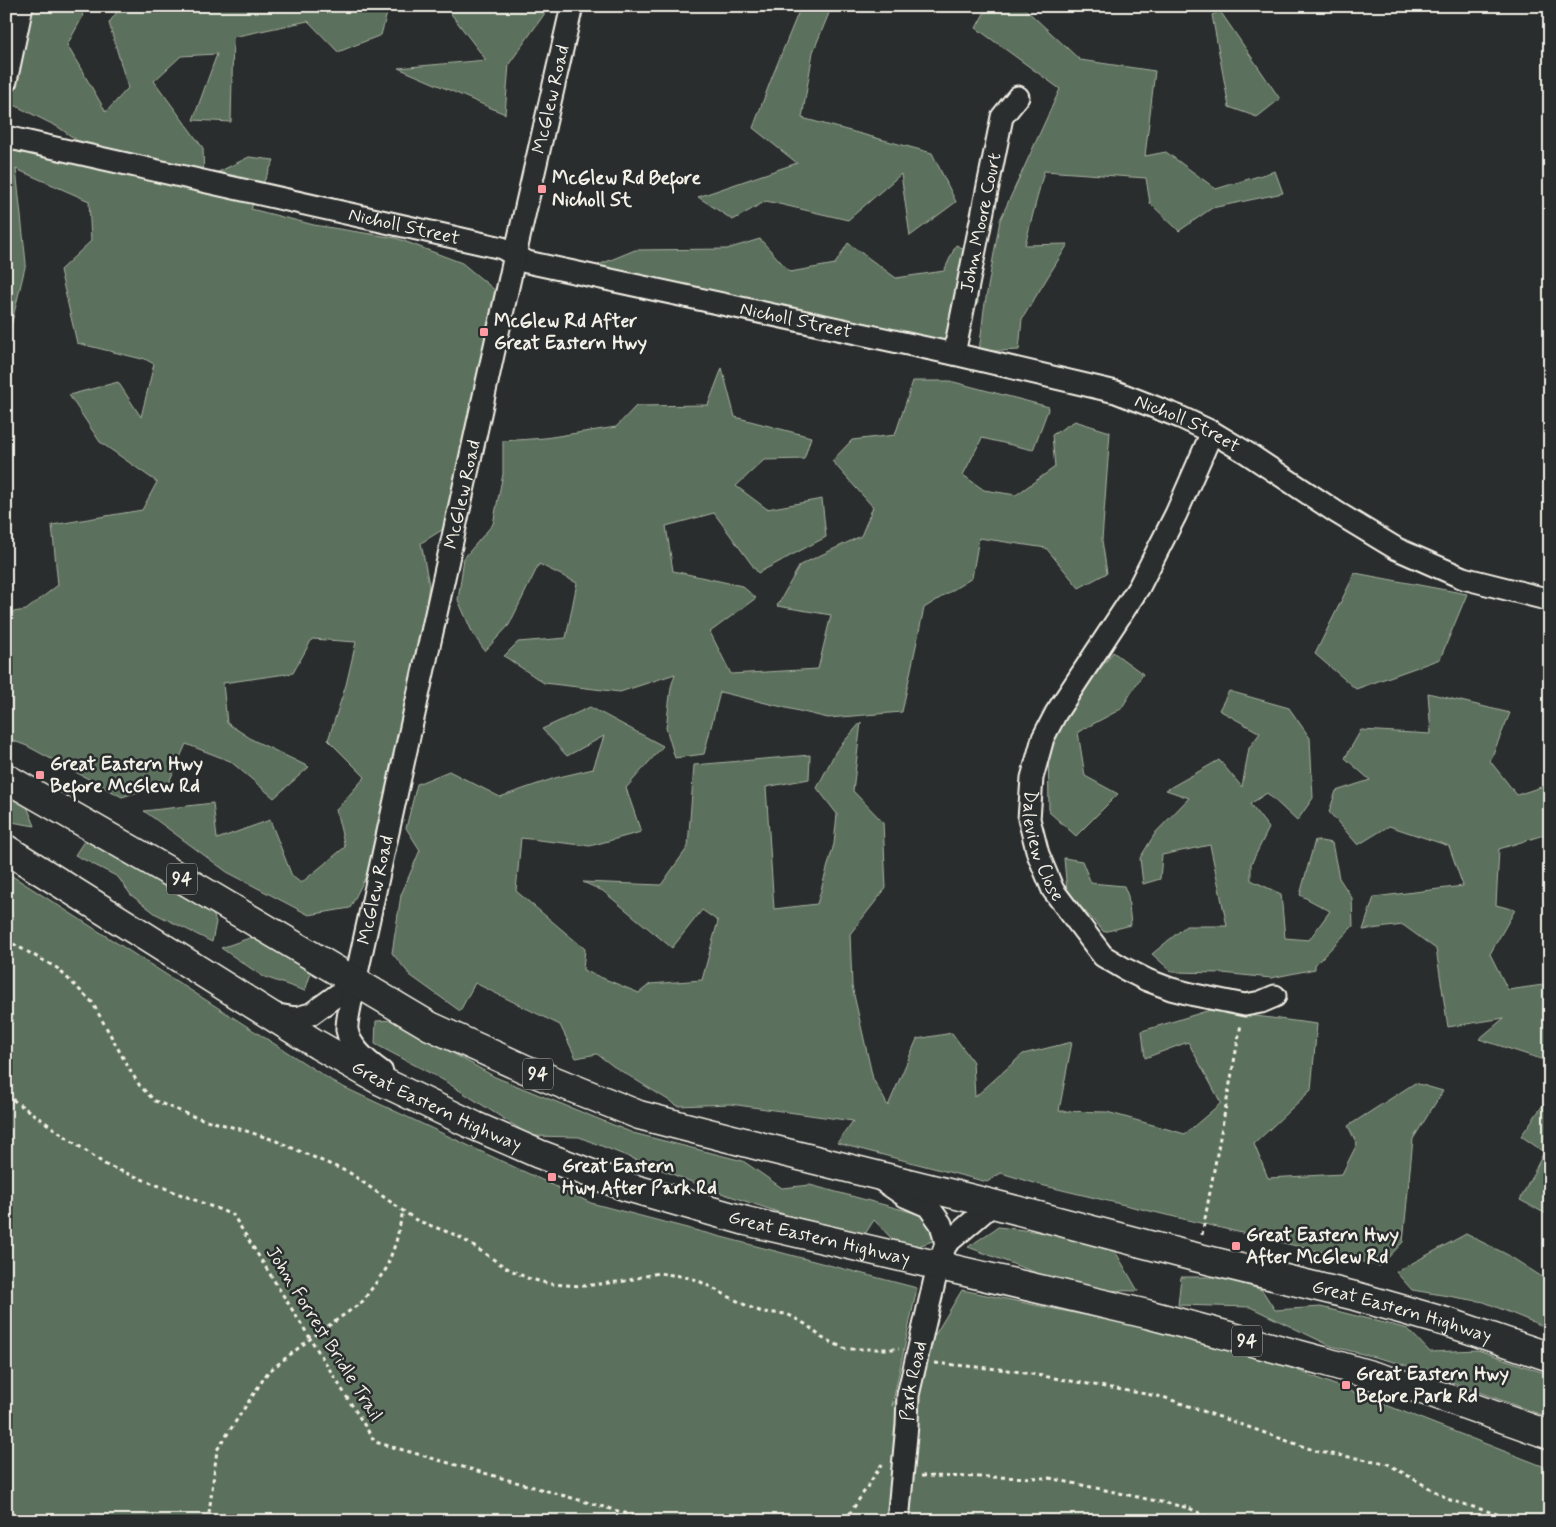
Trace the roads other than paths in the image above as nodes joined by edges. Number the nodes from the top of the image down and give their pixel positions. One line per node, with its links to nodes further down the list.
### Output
1 (22, 6): 3 (street)
2 (572, 6): 6 (street, McGlew Road)
3 (6, 81)
4 (1018, 97): 7 (street, John Moore Court)
5 (6, 137): 6 (street, Nicholl Street)
6 (515, 255): 7 (street, Nicholl Street); 12 (street, McGlew Road)
7 (954, 354): 8 (street, Nicholl Street)
8 (1212, 432): 9 (street, Nicholl Street); 13 (street, Daleview Close)
9 (1550, 600)
10 (6, 778): 12 (highway, Great Eastern Highway / 94)
11 (6, 849): 14 (highway, Great Eastern Highway / 94)
12 (355, 982): 14 (street); 15 (street, McGlew Road); 16 (highway, Great Eastern Highway / 94)
13 (1275, 996)
14 (271, 1014): 15 (highway, Great Eastern Highway / 94)
15 (420, 1100): 18 (highway, Great Eastern Highway / 94)
16 (874, 1174): 17 (highway, Great Eastern Highway / 94); 18 (street)
17 (993, 1204): 18 (street); 19 (highway, Great Eastern Highway / 94)
18 (942, 1255): 20 (highway, Great Eastern Highway / 94); 21 (street, Park Road)
19 (1550, 1357)
20 (1550, 1435)
21 (898, 1521)

